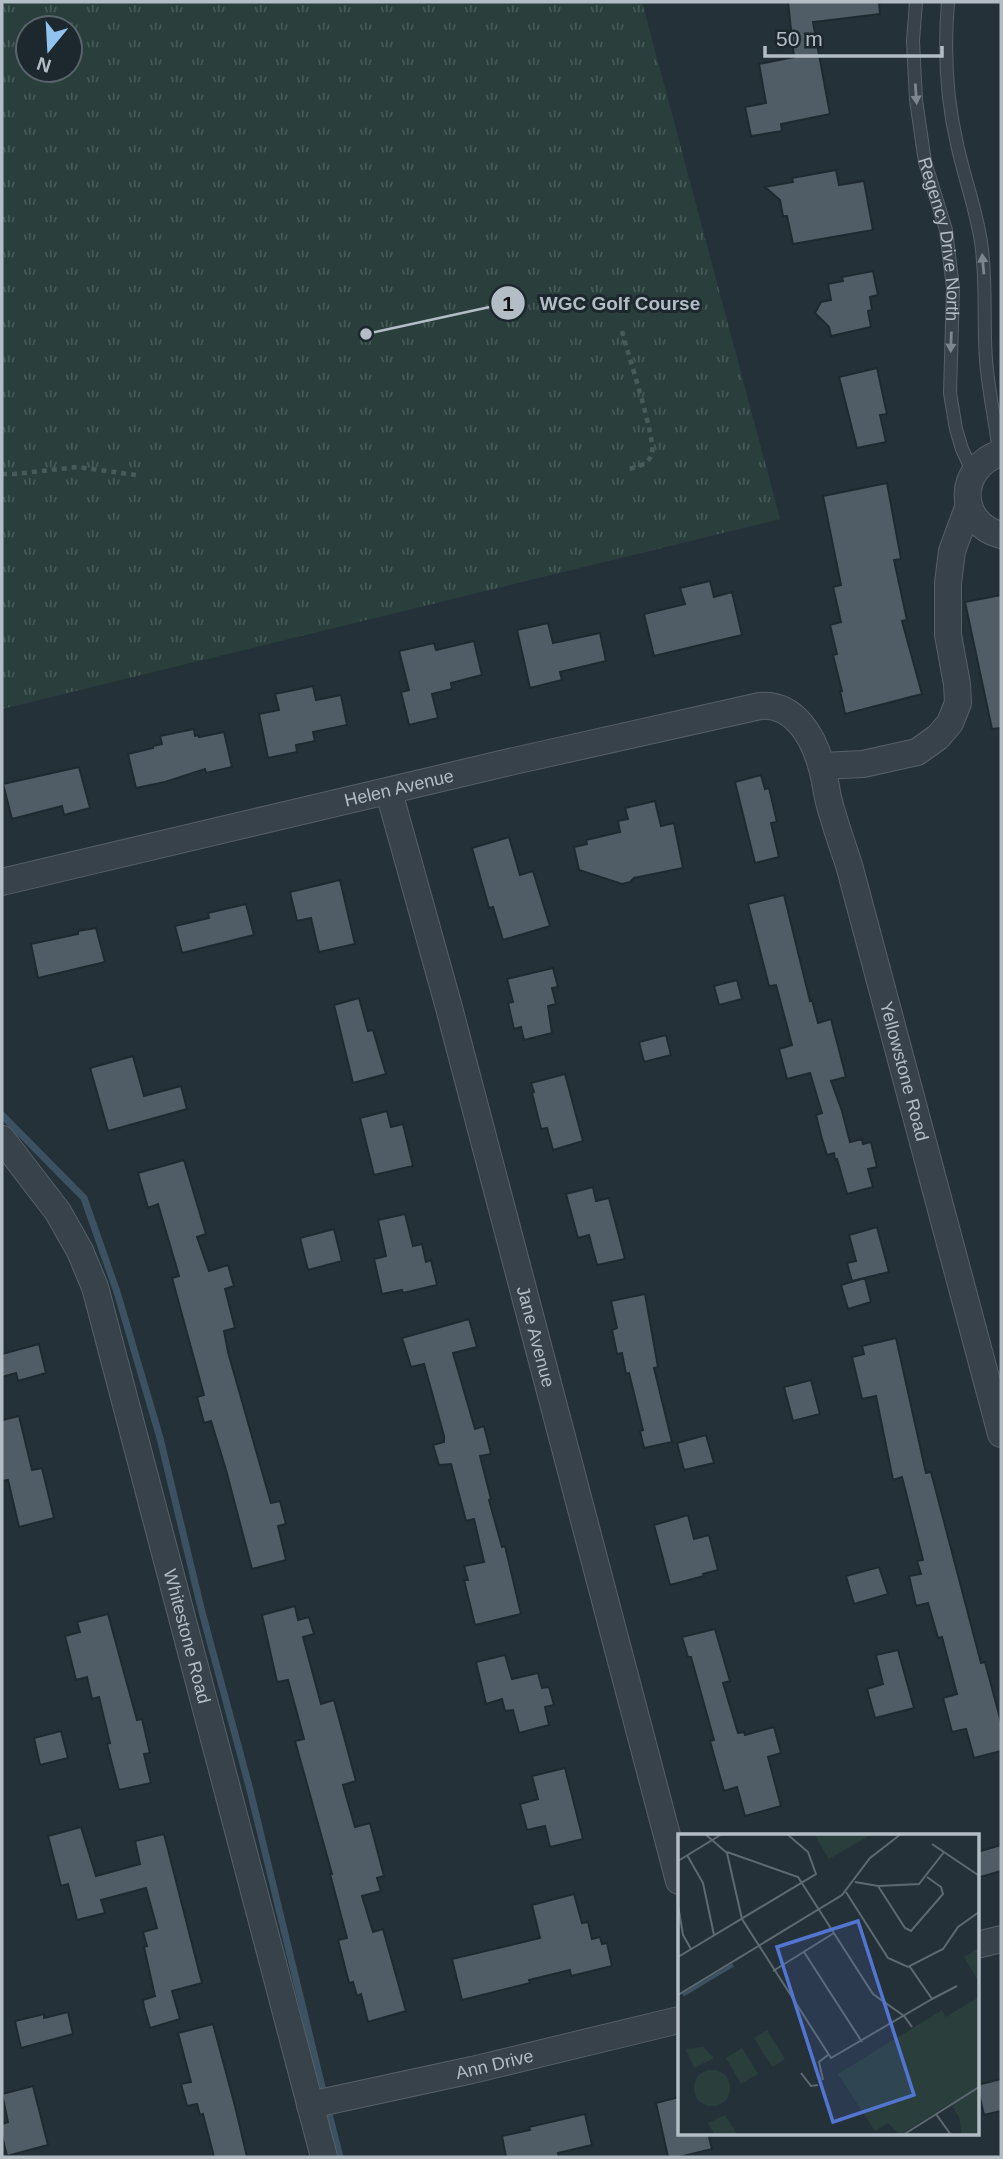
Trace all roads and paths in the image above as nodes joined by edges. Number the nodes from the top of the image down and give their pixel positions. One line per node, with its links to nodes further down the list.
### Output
1 (916, 2): 6 (lane, Regency Drive North, one-way to 6)
2 (948, 2): 4 (lane, Regency Drive North, one-way to 2)
3 (622, 331): 5 (path)
4 (1000, 454): 6 (street, Regency Drive North)
5 (625, 470)
6 (973, 473): 9 (street, Regency Drive North)
7 (2, 474): 8 (path)
8 (136, 475)
9 (969, 505): 10 (street); 12 (street, Regency Drive North)
10 (1001, 535)
11 (794, 716): 12 (street, Yellowstone Road); 13 (street, Helen Avenue)
12 (822, 766): 16 (street, Yellowstone Road)
13 (389, 792): 14 (street, Helen Avenue); 17 (street, Jane Avenue)
14 (2, 883)
15 (2, 1139): 21 (street, Whitestone Road)
16 (1001, 1434)
17 (678, 1877)
18 (1001, 1939): 19 (street)
19 (978, 1945)
20 (678, 2020): 21 (street, Ann Drive)
21 (310, 2105): 22 (street, Whitestone Road)
22 (324, 2157)

